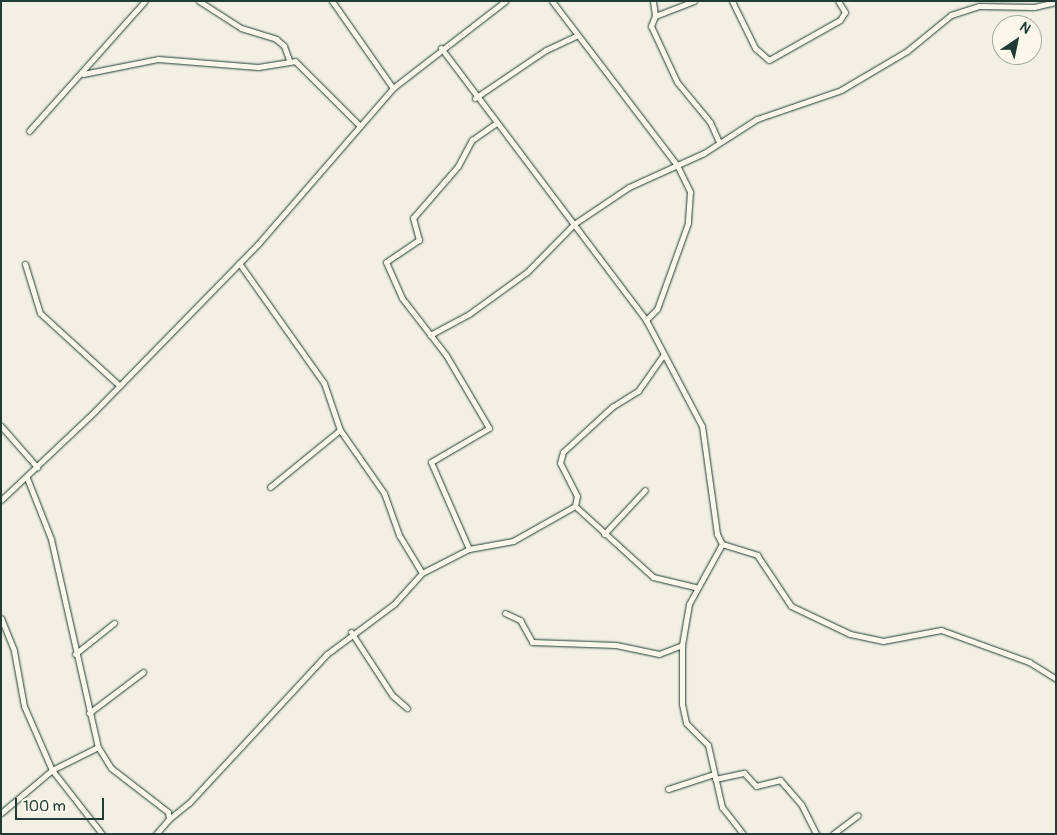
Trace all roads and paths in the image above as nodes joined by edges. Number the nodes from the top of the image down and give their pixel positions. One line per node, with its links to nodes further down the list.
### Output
1 (145, 1): 15 (street)
2 (199, 1): 14 (street)
3 (332, 1): 16 (street)
4 (505, 1): 13 (street)
5 (552, 1): 12 (street)
6 (652, 1): 11 (street)
7 (694, 1): 11 (street)
8 (732, 1): 9 (street)
9 (838, 1)
10 (1056, 2): 21 (street)
11 (655, 16): 21 (street)
12 (576, 36): 17 (street); 22 (street)
13 (441, 48): 16 (street); 17 (street)
14 (289, 60): 15 (street); 19 (street)
15 (82, 74): 20 (street)
16 (393, 88): 19 (street)
17 (475, 98): 18 (street)
18 (496, 123): 23 (street); 27 (street)
19 (360, 126): 24 (street)
20 (29, 131)
21 (718, 140): 22 (street)
22 (677, 164): 23 (street); 26 (street)
23 (574, 224): 26 (street); 27 (street)
24 (239, 263): 29 (street); 31 (street)
25 (25, 264): 29 (street)
26 (646, 320): 28 (street)
27 (430, 335): 40 (street)
28 (664, 354): 37 (street); 39 (street)
29 (120, 386): 32 (street)
30 (1, 426): 32 (street)
31 (340, 430): 34 (street); 41 (street)
32 (37, 467): 33 (street)
33 (27, 478): 36 (street); 48 (street)
34 (270, 487)
35 (644, 490): 38 (street)
36 (1, 500)
37 (575, 506): 38 (street); 40 (street)
38 (604, 534): 42 (street)
39 (722, 544): 42 (street); 50 (street)
40 (469, 549): 41 (street)
41 (422, 573): 46 (street)
42 (696, 587): 47 (street)
43 (505, 614): 47 (street)
44 (1, 618): 54 (street)
45 (114, 623): 48 (street)
46 (351, 632): 51 (street); 59 (street)
47 (682, 645): 55 (street)
48 (75, 654): 52 (street)
49 (143, 672): 52 (street)
50 (1056, 679)
51 (407, 708)
52 (89, 713): 53 (street)
53 (98, 747): 54 (street); 59 (street)
54 (52, 770): 57 (street); 60 (street)
55 (714, 777): 56 (street); 62 (street); 63 (street)
56 (668, 789)
57 (1, 812)
58 (858, 815): 64 (street)
59 (169, 819): 61 (street)
60 (102, 834)
61 (156, 834)
62 (743, 834)
63 (816, 834)
64 (833, 834)

